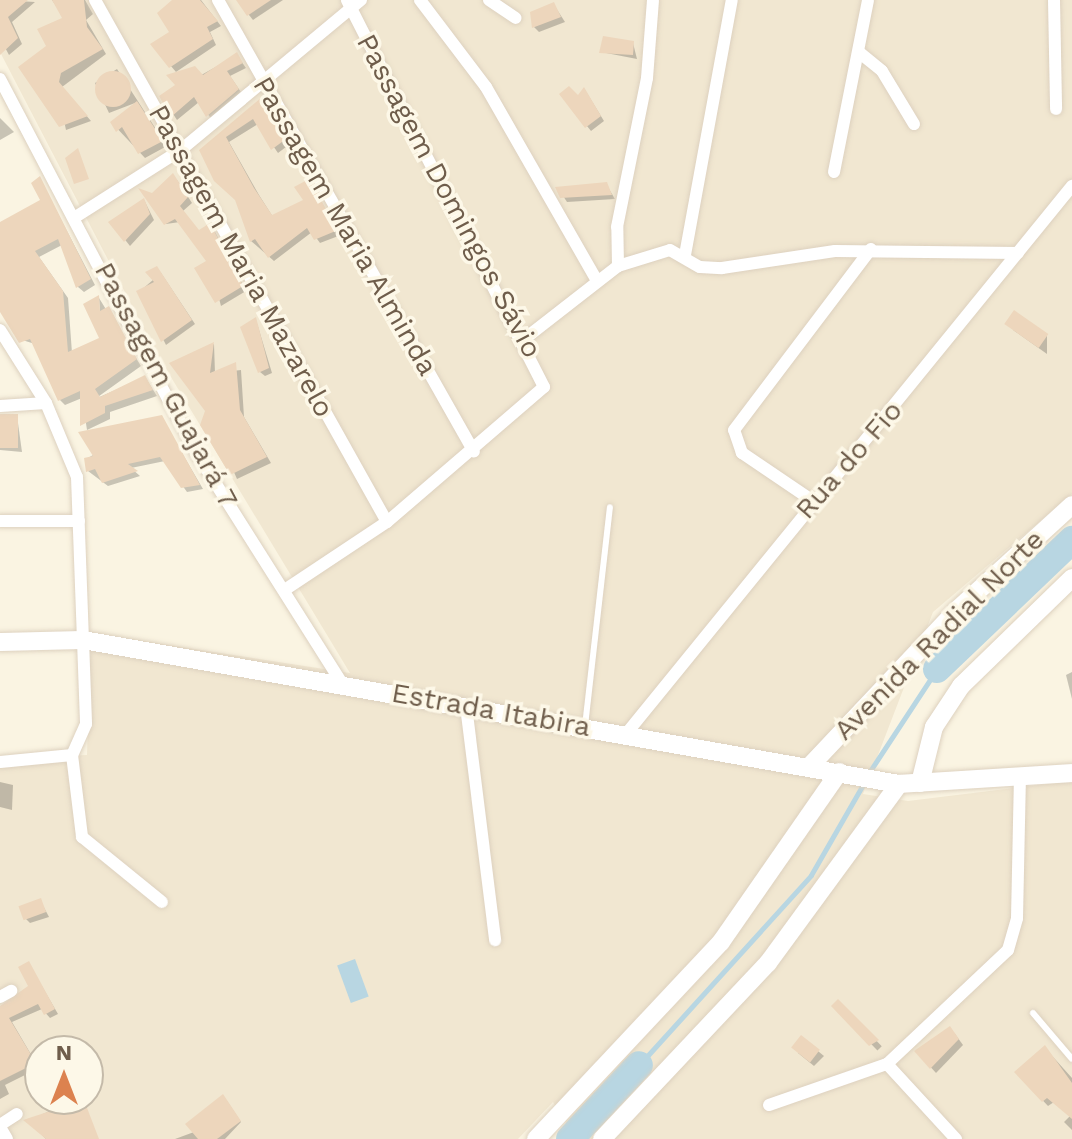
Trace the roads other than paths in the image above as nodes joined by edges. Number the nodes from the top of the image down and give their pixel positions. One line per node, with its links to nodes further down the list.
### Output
1 (95, 0): 16 (street, Passagem Maria Mazarelo)
2 (218, 0): 13 (street, Passagem Maria Alminda)
3 (420, 0): 24 (street)
4 (489, 0): 10 (street)
5 (653, 0): 23 (street)
6 (732, 0): 22 (street)
7 (868, 0): 11 (street)
8 (1054, 0): 14 (street)
9 (352, 2): 13 (street); 26 (street, Passagem Domingos Sávio)
10 (516, 18)
11 (860, 53): 15 (street); 17 (street)
12 (0, 79): 19 (street, Passagem Guajará 7)
13 (264, 84): 16 (street); 29 (street, Passagem Maria Alminda)
14 (1056, 109)
15 (914, 124)
16 (182, 149): 19 (street); 35 (street, Passagem Maria Mazarelo)
17 (834, 172)
18 (1072, 186): 21 (street, Rua do Fio)
19 (77, 216): 37 (street, Passagem Guajará 7)
20 (871, 249): 21 (street); 22 (street); 30 (street)
21 (1018, 253): 30 (street, Rua do Fio)
22 (685, 255): 23 (street)
23 (618, 266): 24 (street)
24 (596, 279): 26 (street)
25 (0, 330): 27 (street)
26 (523, 340): 29 (street, Passagem Domingos Sávio)
27 (46, 403): 28 (street); 34 (street)
28 (0, 406)
29 (474, 452): 35 (street)
30 (813, 501): 43 (street, Rua do Fio)
31 (1072, 505): 46 (main road, Avenida Radial Norte)
32 (610, 507): 42 (lane)
33 (0, 521): 34 (street)
34 (79, 521): 38 (street)
35 (387, 522): 37 (street)
36 (1072, 578): 50 (main road, Avenida Radial Norte)
37 (286, 589): 40 (street, Passagem Guajará 7)
38 (83, 640): 39 (main road, Estrada Itabira); 40 (main road, Estrada Itabira); 44 (street)
39 (0, 642)
40 (343, 685): 41 (main road, Estrada Itabira)
41 (466, 706): 42 (main road, Estrada Itabira); 53 (street)
42 (585, 727): 43 (main road, Estrada Itabira)
43 (626, 734): 46 (main road, Estrada Itabira)
44 (72, 755): 45 (street); 52 (street)
45 (0, 762)
46 (809, 767): 47 (main road, Estrada Itabira)
47 (839, 772): 51 (main road, Estrada Itabira); 61 (main road, Avenida Radial Norte)
48 (1072, 773): 49 (main road, Estrada Itabira)
49 (1020, 777): 50 (main road, Estrada Itabira); 56 (street)
50 (920, 783): 51 (main road, Estrada Itabira)
51 (899, 784): 62 (main road)
52 (162, 902)
53 (495, 940)
54 (1033, 1013): 55 (lane)
55 (1072, 1059)
56 (887, 1064): 57 (street); 63 (street)
57 (769, 1105)
58 (17, 1114): 59 (street)
59 (0, 1126): 60 (street)
60 (7, 1139)
61 (536, 1139)
62 (602, 1139)
63 (956, 1139)

